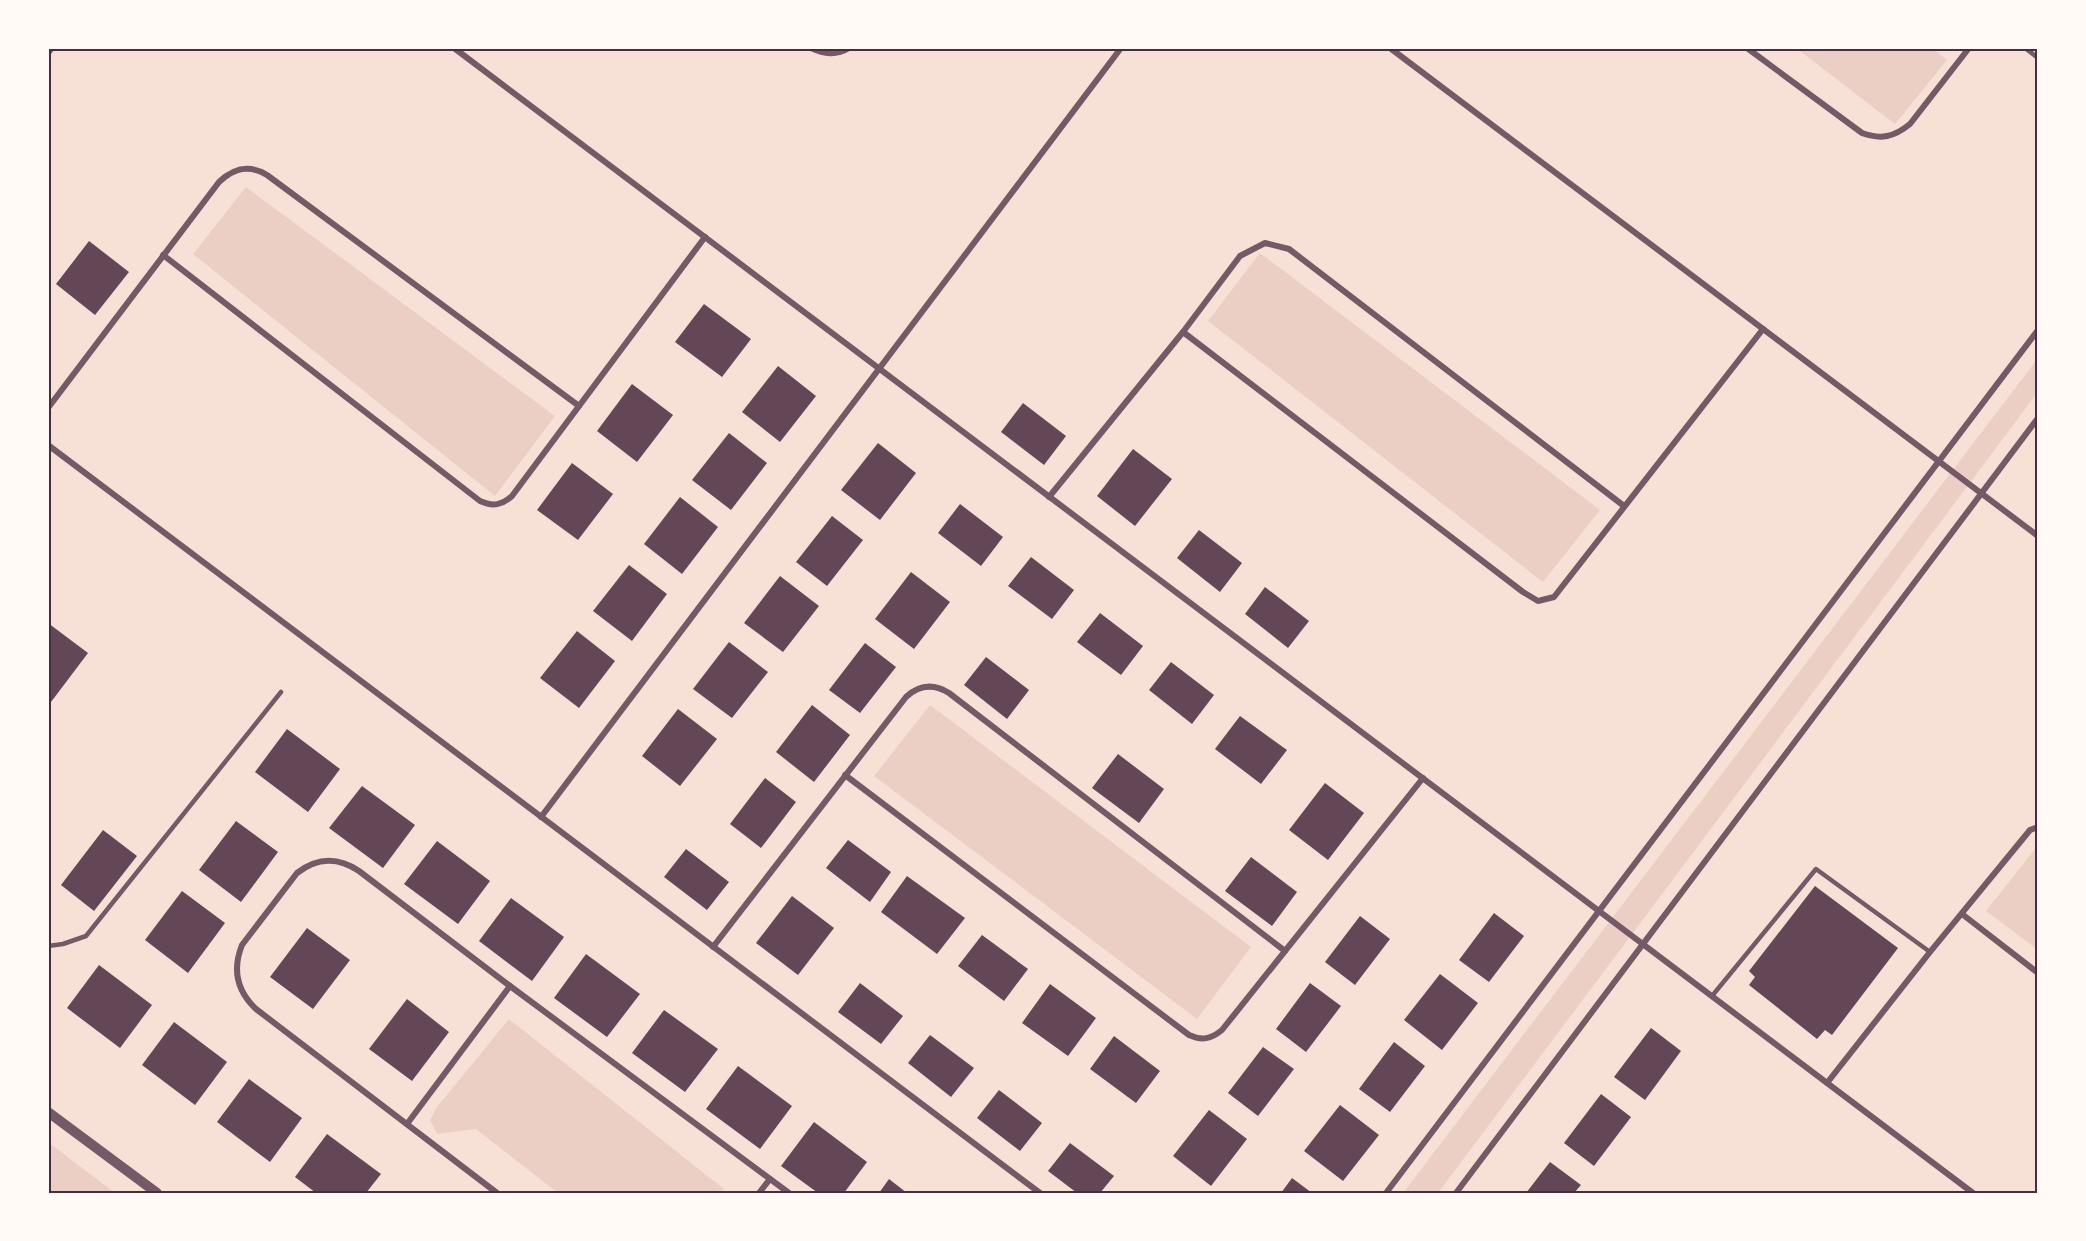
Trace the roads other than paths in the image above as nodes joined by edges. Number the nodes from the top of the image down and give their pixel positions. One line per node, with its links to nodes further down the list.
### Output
1 (52, 48): 10 (street)
2 (454, 48): 12 (street)
3 (811, 48): 4 (street)
4 (849, 48)
5 (1121, 48): 17 (street)
6 (1747, 48): 9 (street)
7 (2025, 48): 11 (lane)
8 (1392, 49): 14 (street)
9 (1967, 49)
10 (48, 53)
11 (2038, 58)
12 (705, 237): 17 (street); 18 (street)
13 (163, 255): 18 (street); 18 (street); 19 (street)
14 (1763, 329): 22 (street); 25 (street)
15 (2038, 330): 22 (street)
16 (1183, 332): 24 (street); 25 (street); 25 (street)
17 (879, 369): 24 (street); 30 (street)
18 (579, 406)
19 (48, 408)
20 (2038, 418): 23 (street)
21 (48, 445): 30 (street)
22 (1939, 461): 23 (street); 32 (street)
23 (1982, 493): 26 (street); 34 (street)
24 (1049, 497): 29 (street)
25 (1624, 506)
26 (2038, 536)
27 (281, 692): 35 (lane)
28 (845, 776): 36 (street); 37 (street); 37 (street)
29 (1423, 778): 32 (street); 37 (street)
30 (541, 817): 36 (street)
31 (2038, 827): 33 (street)
32 (1599, 911): 34 (street); 51 (street)
33 (1962, 914): 38 (street); 39 (street)
34 (1643, 944): 41 (street); 52 (street)
35 (48, 946)
36 (713, 947): 50 (street)
37 (1285, 951)
38 (1930, 952): 41 (lane); 42 (street)
39 (2038, 973)
40 (510, 986): 44 (street); 44 (street); 45 (street)
41 (1712, 996): 42 (street)
42 (1827, 1083): 53 (street)
43 (48, 1112): 46 (street)
44 (406, 1124): 47 (street)
45 (770, 1179): 48 (street); 49 (street)
46 (157, 1193)
47 (497, 1193)
48 (759, 1193)
49 (789, 1193)
50 (1040, 1193)
51 (1386, 1193)
52 (1456, 1193)
53 (1973, 1193)

